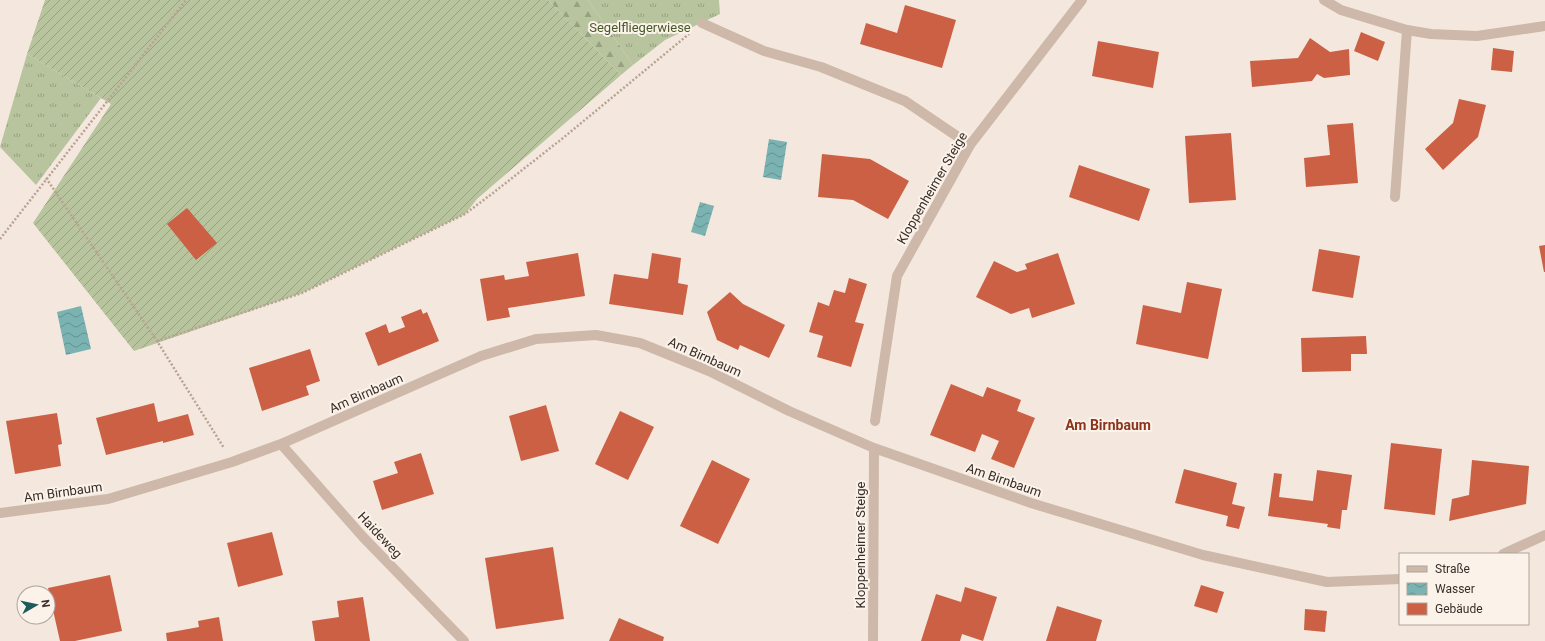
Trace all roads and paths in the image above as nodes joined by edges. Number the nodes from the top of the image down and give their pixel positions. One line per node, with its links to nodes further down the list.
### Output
1 (186, 0): 8 (path)
2 (1082, 0): 7 (street, Kloppenheimer Steige)
3 (1324, 0): 6 (street)
4 (702, 23): 7 (street); 11 (path)
5 (1545, 26): 6 (street)
6 (1407, 30): 9 (street)
7 (970, 145): 12 (street, Kloppenheimer Steige)
8 (46, 178): 10 (path); 11 (path)
9 (1395, 197)
10 (0, 239)
11 (157, 341): 15 (path)
12 (875, 421)
13 (282, 444): 14 (street, Am Birnbaum); 15 (street, Am Birnbaum); 20 (street, Haideweg)
14 (874, 448): 19 (street, Am Birnbaum); 21 (street, Kloppenheimer Steige)
15 (232, 462): 16 (street, Am Birnbaum)
16 (0, 513)
17 (1545, 535): 18 (street)
18 (1505, 553)
19 (1399, 579)
20 (464, 641)
21 (873, 641)

